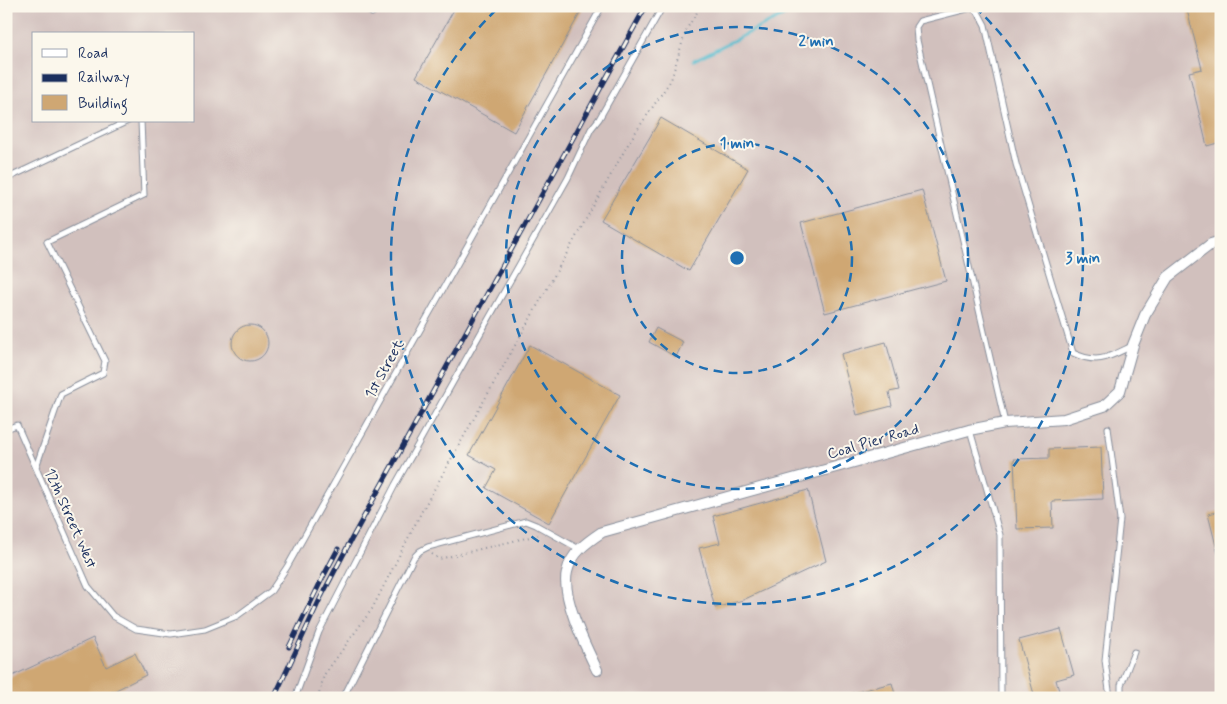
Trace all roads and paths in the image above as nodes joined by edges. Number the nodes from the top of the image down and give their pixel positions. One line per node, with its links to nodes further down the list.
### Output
1 (361, 6): 2 (lane)
2 (382, 6)
3 (602, 6): 19 (lane, 1st Street)
4 (664, 6): 22 (lane)
5 (701, 6): 23 (path)
6 (126, 122): 8 (lane)
7 (141, 122): 15 (lane)
8 (6, 179)
9 (1221, 241): 10 (street, Coal Pier Road)
10 (1133, 345): 11 (street, Coal Pier Road); 11 (lane)
11 (1005, 423): 14 (street, Coal Pier Road)
12 (1108, 428): 26 (lane)
13 (6, 429): 15 (lane, 12th Street West)
14 (970, 430): 17 (street, Coal Pier Road); 25 (lane)
15 (35, 468): 19 (lane, 12th Street West)
16 (539, 535): 18 (path)
17 (580, 549): 21 (street, Coal Pier Road); 24 (lane)
18 (430, 554)
19 (112, 616)
20 (1134, 652): 27 (lane)
21 (597, 670)
22 (295, 698)
23 (318, 698)
24 (343, 698)
25 (1001, 698)
26 (1110, 698)
27 (1121, 698)

